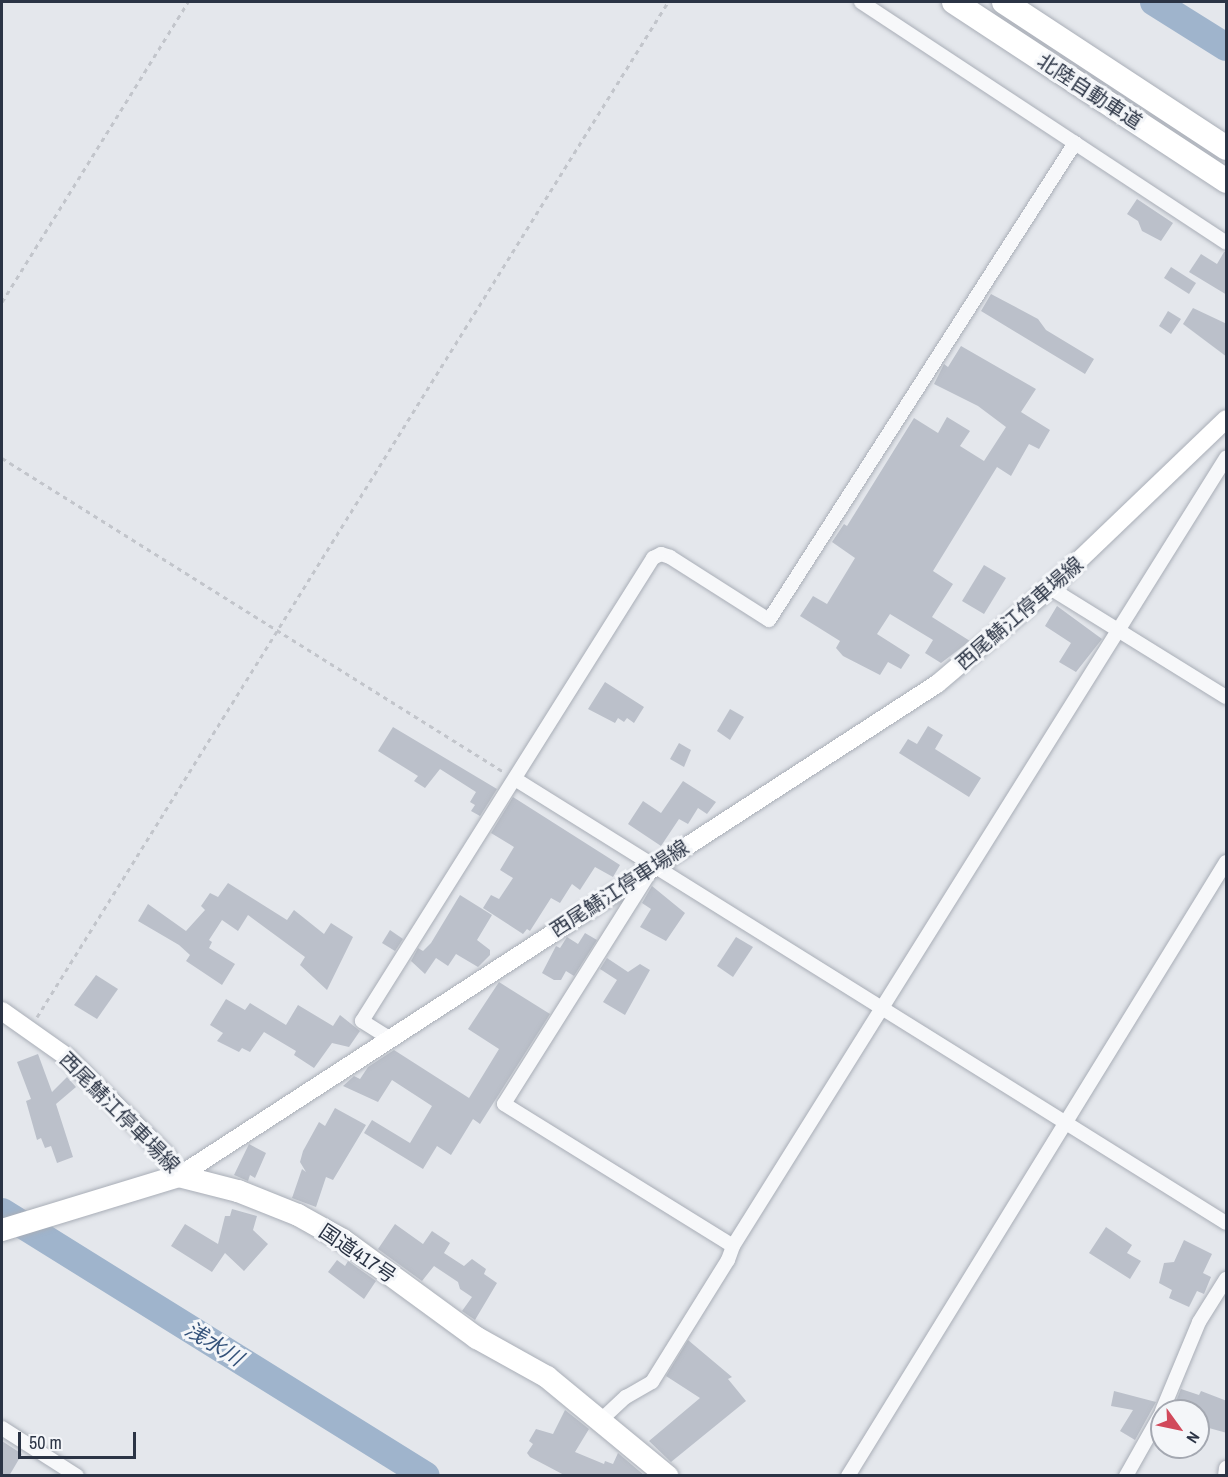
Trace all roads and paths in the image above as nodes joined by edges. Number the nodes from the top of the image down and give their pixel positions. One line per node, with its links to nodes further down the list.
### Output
1 (188, 2): 10 (path)
2 (668, 2): 15 (path)
3 (861, 2): 6 (street)
4 (954, 2): 8 (highway, 北陸自動車道)
5 (1004, 2): 7 (highway, 北陸自動車道)
6 (1075, 143): 9 (street); 18 (street)
7 (1227, 148)
8 (1227, 181)
9 (1227, 243)
10 (2, 302)
11 (1227, 419): 14 (main road, 西尾鯖江停車場線)
12 (2, 458): 15 (path)
13 (1227, 458): 16 (street)
14 (1050, 588): 16 (street); 20 (main road, 西尾鯖江停車場線)
15 (277, 630): 18 (path); 23 (path)
16 (1120, 630): 17 (street); 21 (street)
17 (1227, 697)
18 (515, 779): 20 (street); 24 (street)
19 (1227, 862): 25 (street)
20 (655, 865): 21 (street); 24 (main road, 西尾鯖江停車場線); 29 (street)
21 (883, 1007): 25 (street); 29 (street)
22 (2, 1011): 23 (main road, 西尾鯖江停車場線)
23 (29, 1028): 26 (main road, 西尾鯖江停車場線)
24 (389, 1038): 26 (main road, 西尾鯖江停車場線)
25 (1066, 1121): 27 (street); 38 (street)
26 (179, 1176): 28 (highway); 32 (highway, 国道417号)
27 (1227, 1223)
28 (2, 1230)
29 (733, 1246): 32 (street)
30 (1227, 1279): 31 (street)
31 (1167, 1399)
32 (602, 1419): 37 (highway, 国道417号)
33 (2, 1428): 36 (street)
34 (1150, 1433): 39 (street)
35 (1227, 1468): 40 (street)
36 (77, 1476)
37 (667, 1476)
38 (848, 1476)
39 (1126, 1476)
40 (1225, 1476)

